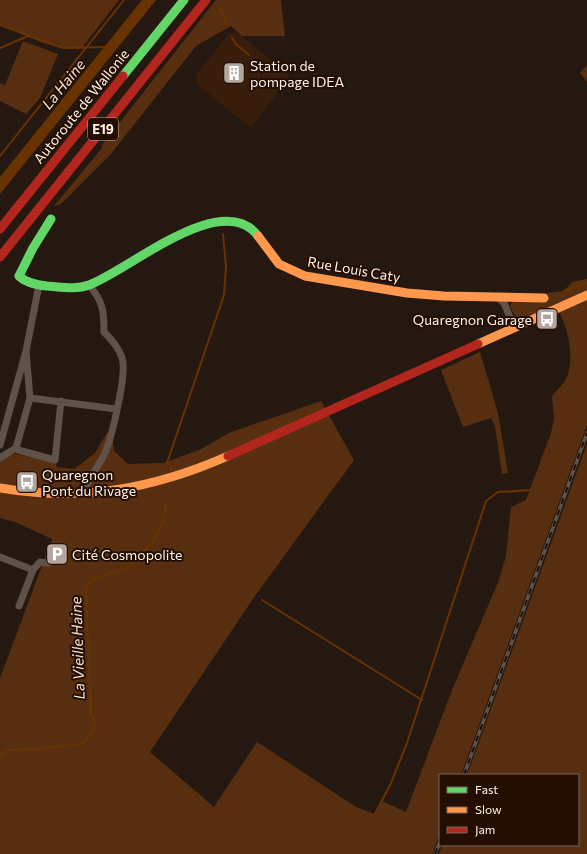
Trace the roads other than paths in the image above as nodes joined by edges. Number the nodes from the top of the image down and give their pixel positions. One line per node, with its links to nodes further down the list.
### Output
1 (184, 0): 4 (main road, Autoroute de Wallonie / E19)
2 (206, 0): 5 (main road, E19)
3 (51, 219): 6 (main road, Rue Louis Caty)
4 (0, 229)
5 (0, 257)
6 (39, 285): 7 (main road, Rue Louis Caty); 12 (street)
7 (89, 285): 9 (main road, Rue Louis Caty); 15 (street)
8 (587, 295): 11 (main road)
9 (496, 297): 10 (main road, Rue Louis Caty); 11 (street)
10 (544, 298)
11 (514, 327): 20 (main road)
12 (26, 351): 13 (street); 16 (street)
13 (30, 398): 14 (street); 17 (street)
14 (61, 401): 15 (street); 17 (street)
15 (116, 409): 20 (street)
16 (0, 445)
17 (17, 449): 18 (street)
18 (0, 458)
19 (4, 489): 20 (main road)
20 (84, 493)
21 (0, 557): 23 (street)
22 (48, 563): 23 (street)
23 (33, 570): 24 (street)
24 (19, 606)

